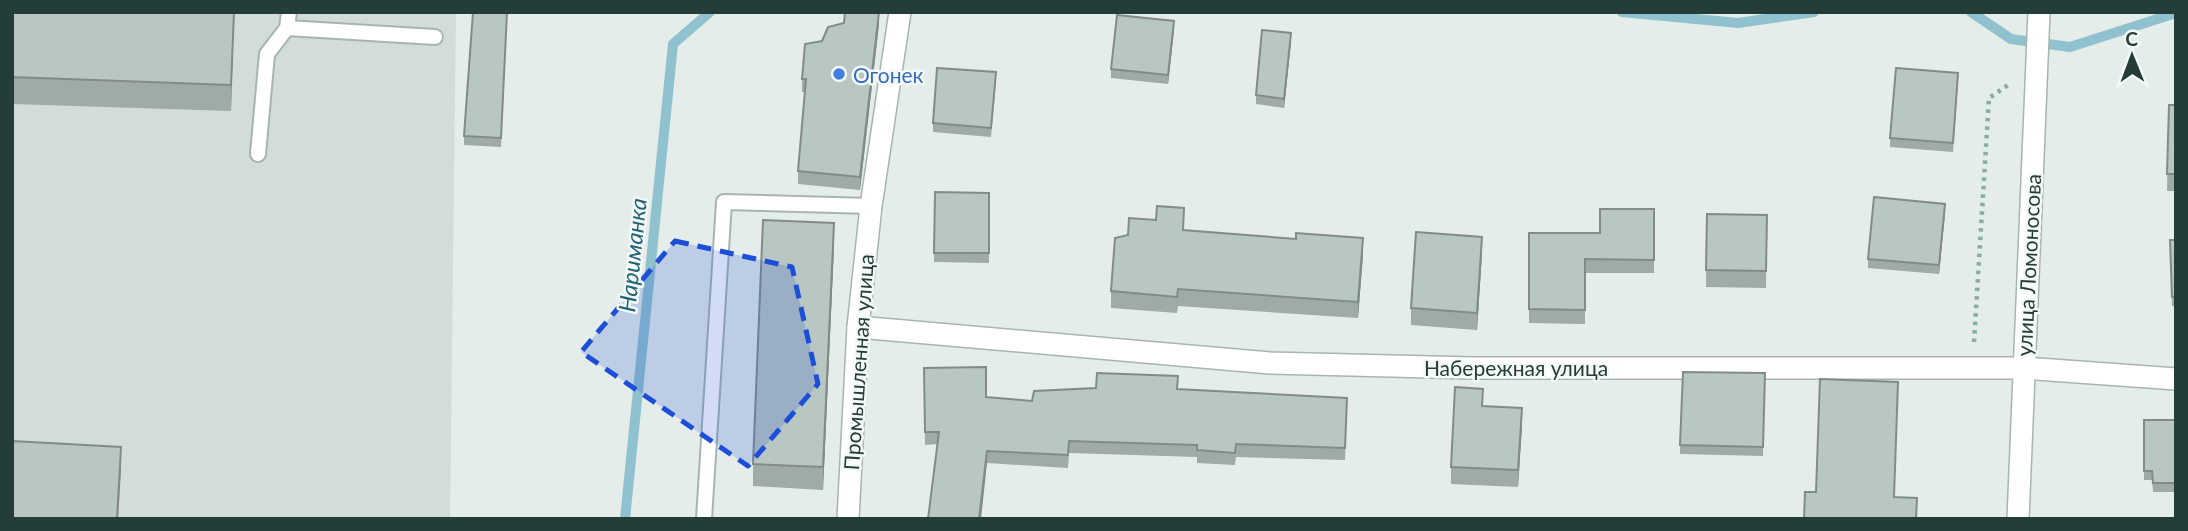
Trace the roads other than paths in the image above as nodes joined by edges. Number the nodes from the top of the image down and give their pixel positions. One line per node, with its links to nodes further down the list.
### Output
1 (289, 12): 4 (lane)
2 (900, 12): 7 (street, Промышленная улица)
3 (2039, 12): 9 (street, улица Ломоносова)
4 (287, 28): 5 (lane); 6 (lane)
5 (435, 37)
6 (258, 155)
7 (871, 206): 8 (street, Промышленная улица); 11 (lane)
8 (858, 327): 9 (street, Набережная улица); 12 (street, Промышленная улица)
9 (2023, 368): 10 (street, Набережная улица); 13 (street, улица Ломоносова)
10 (2176, 379)
11 (704, 519)
12 (848, 519)
13 (2018, 519)

